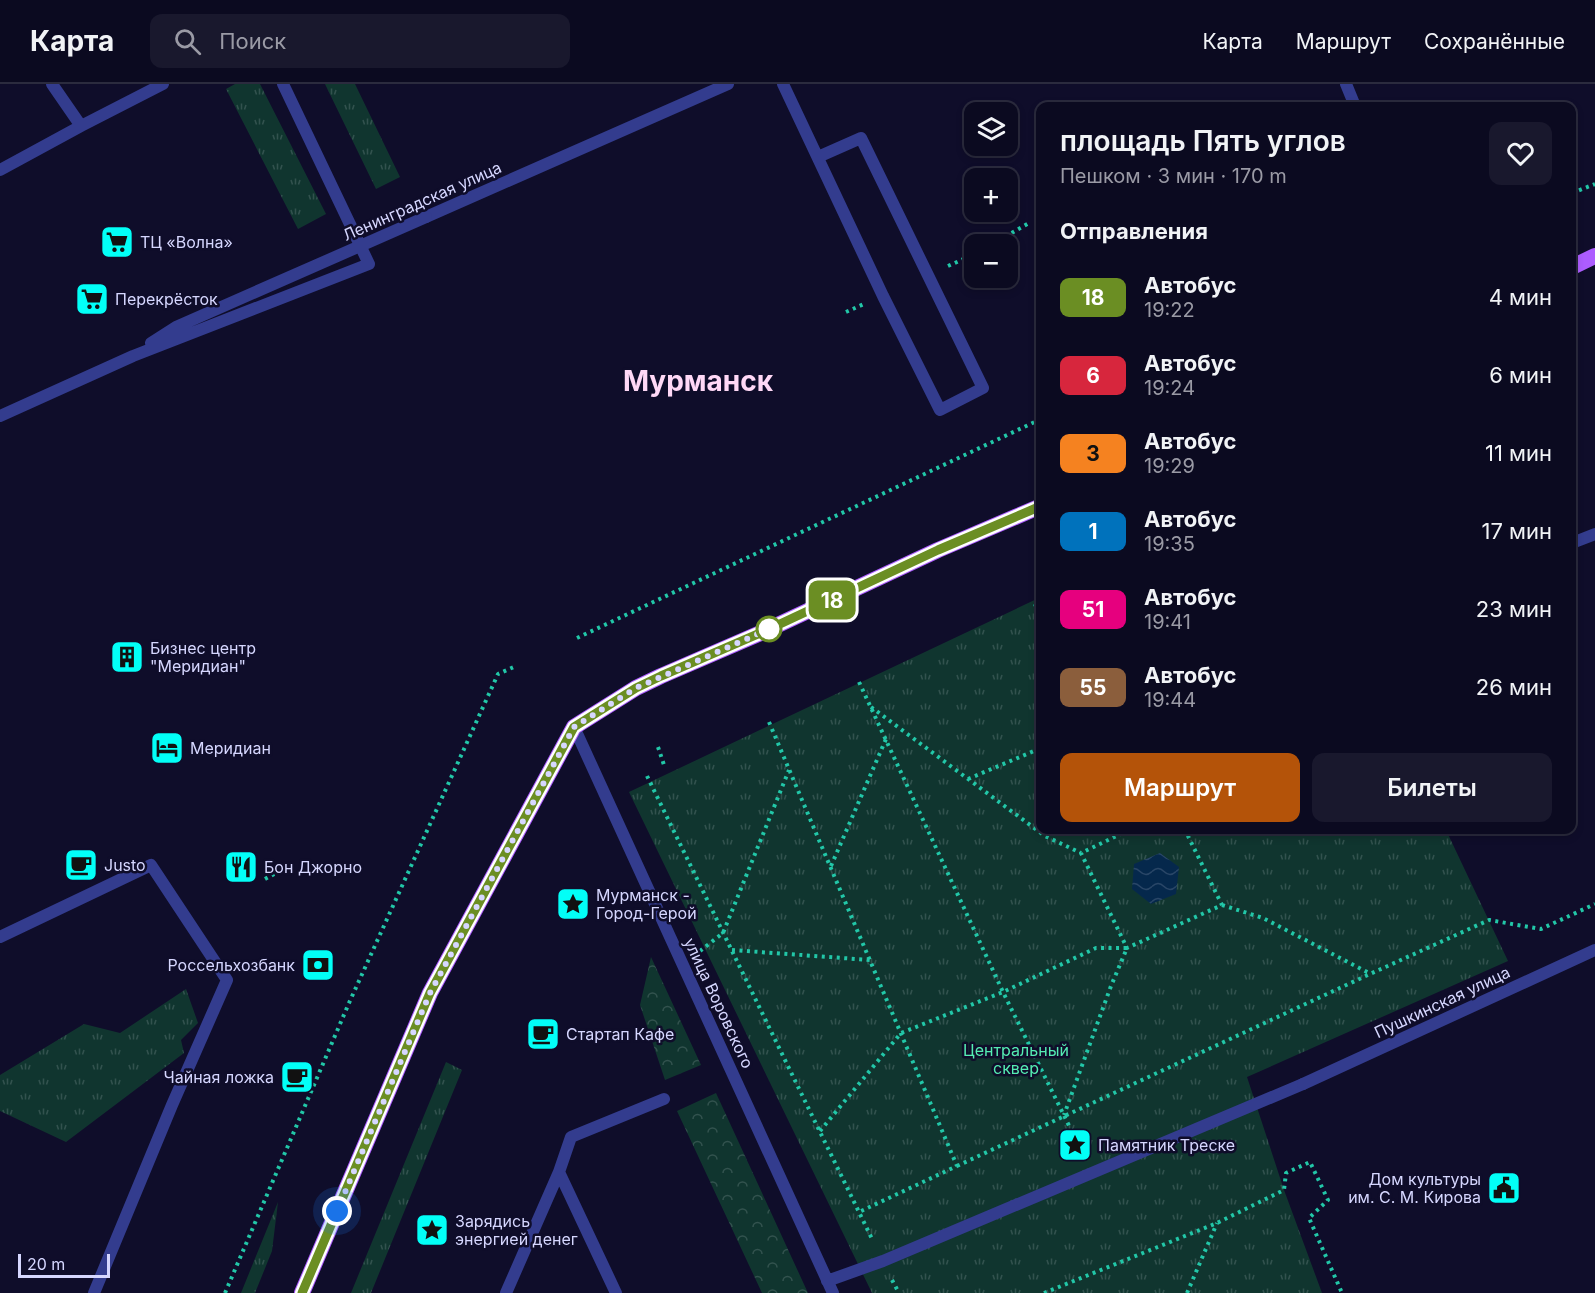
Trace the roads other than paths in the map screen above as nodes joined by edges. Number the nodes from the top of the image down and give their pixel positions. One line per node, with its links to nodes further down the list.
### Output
1 (52, 84): 8 (street)
2 (163, 84): 8 (street)
3 (283, 84): 11 (street)
4 (728, 84): 11 (street, Ленинградская улица)
5 (783, 84): 9 (street)
6 (1346, 84): 7 (street)
7 (1353, 102)
8 (81, 126): 10 (street)
9 (818, 157): 9 (street)
10 (0, 170)
11 (360, 246): 14 (street, Ленинградская улица); 14 (street, Ленинградская улица)
12 (1595, 256): 13 (main road)
13 (1576, 265)
14 (133, 356): 15 (street, Ленинградская улица)
15 (0, 416)
16 (1036, 508): 19 (main road)
17 (1595, 534): 18 (street)
18 (1576, 541)
19 (574, 727): 24 (street, улица Воровского); 26 (main road)
20 (0, 937): 25 (street)
21 (1595, 951): 24 (street, Пушкинская улица)
22 (664, 1099): 23 (street)
23 (558, 1172): 27 (street); 28 (street)
24 (830, 1287)
25 (94, 1293)
26 (302, 1293)
27 (506, 1293)
28 (616, 1293)

